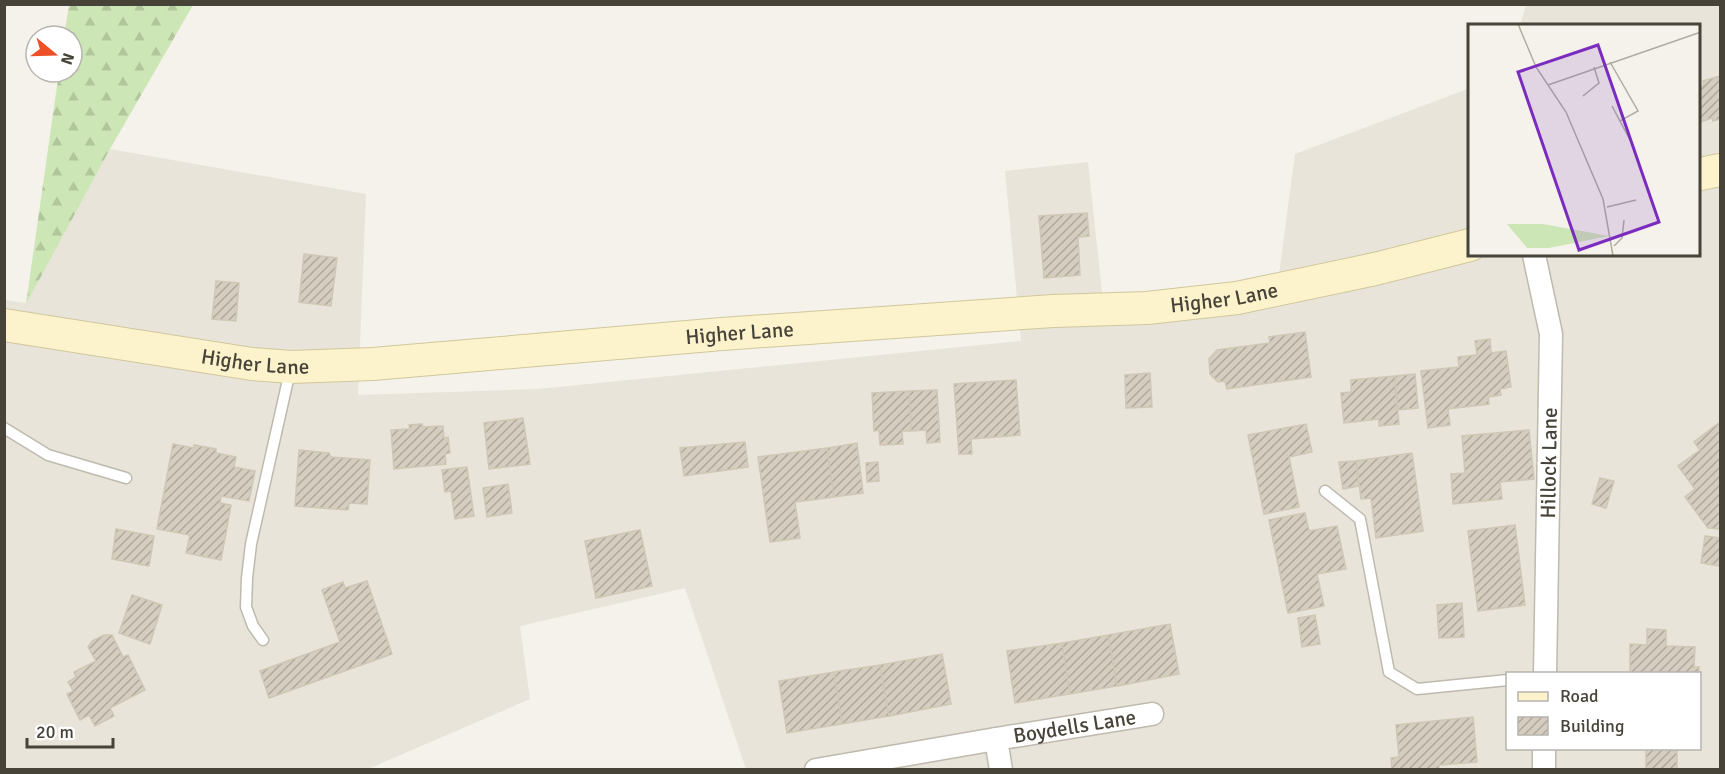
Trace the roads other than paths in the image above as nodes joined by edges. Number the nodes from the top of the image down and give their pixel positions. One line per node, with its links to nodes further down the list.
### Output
1 (1720, 170): 2 (street)
2 (1701, 174)
3 (1468, 245): 6 (street, Higher Lane)
4 (1533, 256): 11 (street, Hillock Lane)
5 (4, 325): 6 (street, Higher Lane)
6 (291, 367): 10 (lane)
7 (4, 428): 8 (lane)
8 (126, 478)
9 (1325, 490): 12 (lane)
10 (262, 640)
11 (1545, 672)
12 (1506, 680)
13 (1152, 714): 14 (street, Boydells Lane)
14 (996, 740): 16 (street, Boydells Lane); 17 (street, Boydells Lane)
15 (1544, 750): 18 (street)
16 (816, 770)
17 (1001, 770)
18 (1544, 770)

